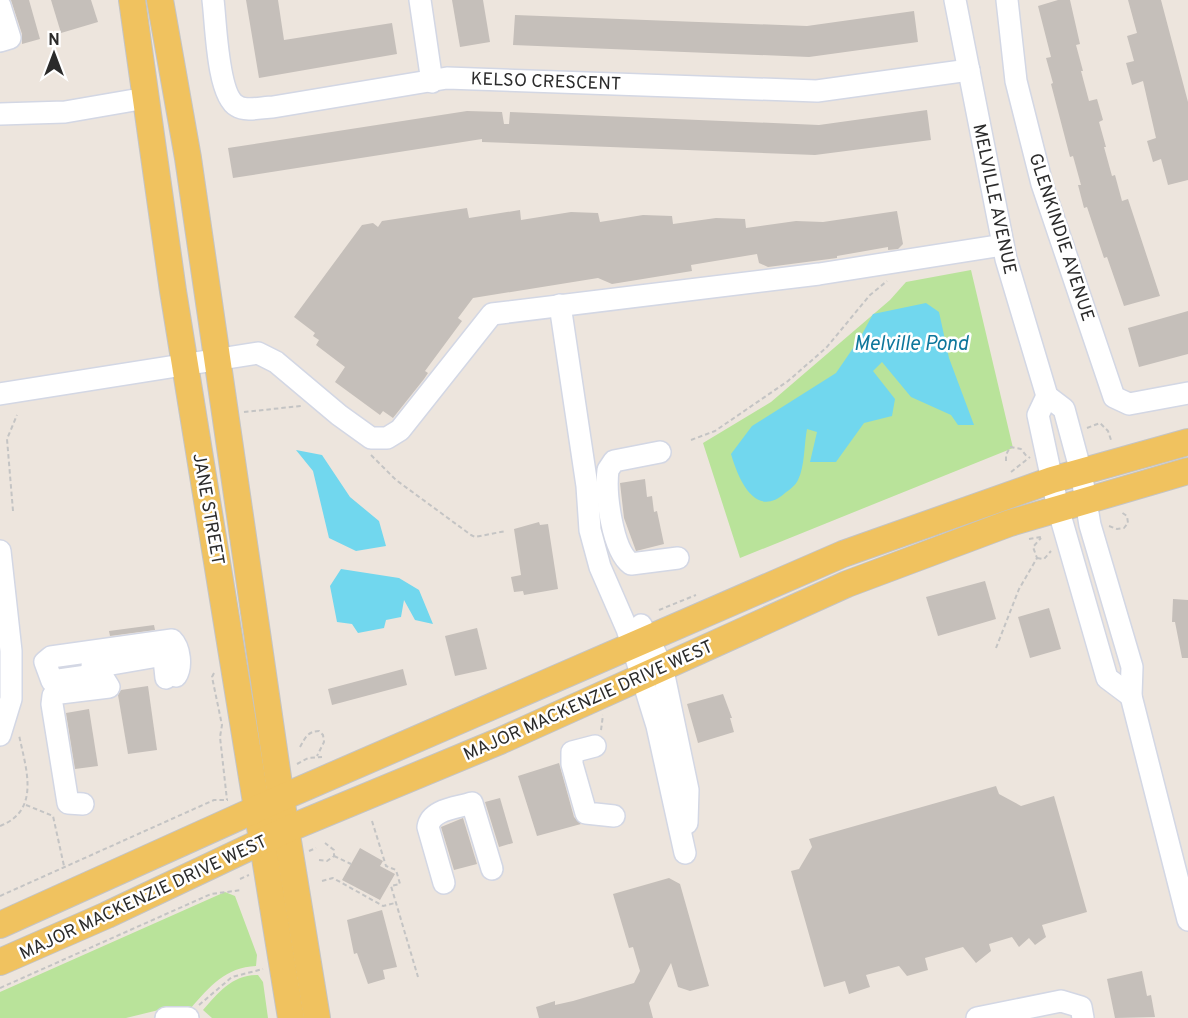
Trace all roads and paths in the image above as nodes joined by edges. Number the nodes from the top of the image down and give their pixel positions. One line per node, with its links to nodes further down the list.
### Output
1 (132, 0): 11 (main road, JANE STREET)
2 (160, 0): 16 (main road, JANE STREET)
3 (213, 0): 10 (street, KELSO CRESCENT)
4 (420, 0): 10 (street)
5 (956, 0): 9 (street, MELVILLE AVENUE)
6 (1006, 0): 17 (street, GLENKINDIE AVENUE)
7 (0, 6): 8 (street)
8 (0, 41)
9 (969, 70): 10 (street, KELSO CRESCENT); 13 (street, MELVILLE AVENUE)
10 (432, 82)
11 (146, 98): 12 (street); 16 (main road, JANE STREET)
12 (0, 114)
13 (1004, 245): 15 (street); 19 (street, MELVILLE AVENUE)
14 (896, 275): 24 (path)
15 (560, 305): 27 (street); 45 (street)
16 (202, 361): 18 (street); 27 (street); 56 (main road, JANE STREET)
17 (1188, 393)
18 (0, 394)
19 (1047, 396): 32 (street, MELVILLE AVENUE); 33 (street)
20 (304, 405): 21 (path)
21 (243, 412)
22 (16, 415): 37 (path)
23 (1085, 429): 25 (path)
24 (691, 440)
25 (1111, 441)
26 (1188, 442): 32 (main road, MAJOR MACKENZIE DRIVE WEST)
27 (371, 449): 39 (path)
28 (660, 453): 43 (street)
29 (1028, 458): 30 (path)
30 (1006, 461)
31 (1188, 471): 34 (main road, MAJOR MACKENZIE DRIVE WEST)
32 (1081, 472): 33 (main road, MAJOR MACKENZIE DRIVE WEST); 34 (street, MELVILLE AVENUE)
33 (1052, 480): 35 (street); 45 (main road, MAJOR MACKENZIE DRIVE WEST)
34 (1084, 500): 35 (main road, MAJOR MACKENZIE DRIVE WEST); 50 (street, MELVILLE AVENUE)
35 (1058, 508): 48 (main road, MAJOR MACKENZIE DRIVE WEST); 50 (street)
36 (1112, 508): 38 (path)
37 (13, 511)
38 (1107, 524)
39 (506, 531)
40 (1041, 537): 44 (path)
41 (1052, 548): 44 (path)
42 (0, 551): 51 (street)
43 (678, 558)
44 (1037, 558): 46 (path)
45 (640, 642): 48 (street); 56 (main road, MAJOR MACKENZIE DRIVE WEST)
46 (996, 648)
47 (79, 653): 49 (street); 49 (street); 49 (street)
48 (651, 671): 48 (street); 61 (main road, MAJOR MACKENZIE DRIVE WEST)
49 (105, 680): 57 (street)
50 (1131, 696): 74 (street, MELVILLE AVENUE)
51 (2, 721)
52 (595, 746): 58 (street)
53 (300, 747): 54 (path)
54 (317, 756)
55 (227, 800): 67 (path)
56 (270, 803): 61 (main road, JANE STREET); 62 (main road, JANE STREET); 75 (main road, MAJOR MACKENZIE DRIVE WEST)
57 (83, 804)
58 (614, 816)
59 (372, 821): 73 (path)
60 (0, 826): 67 (path)
61 (288, 829): 62 (main road, MAJOR MACKENZIE DRIVE WEST); 83 (main road, JANE STREET)
62 (262, 843): 76 (main road, MAJOR MACKENZIE DRIVE WEST); 82 (main road, JANE STREET)
63 (326, 843): 64 (path)
64 (334, 856): 65 (path); 66 (path)
65 (319, 860)
66 (351, 864)
67 (64, 866): 72 (path)
68 (492, 869): 70 (street)
69 (322, 881): 73 (path)
70 (444, 883)
71 (242, 890): 79 (path)
72 (0, 896)
73 (396, 902): 78 (path)
74 (1188, 920)
75 (0, 925)
76 (0, 962)
77 (266, 968): 81 (path)
78 (418, 977)
79 (0, 988)
80 (166, 1018): 81 (street)
81 (187, 1018)
82 (291, 1018)
83 (317, 1018)
84 (977, 1018): 85 (street)
85 (1083, 1018)

